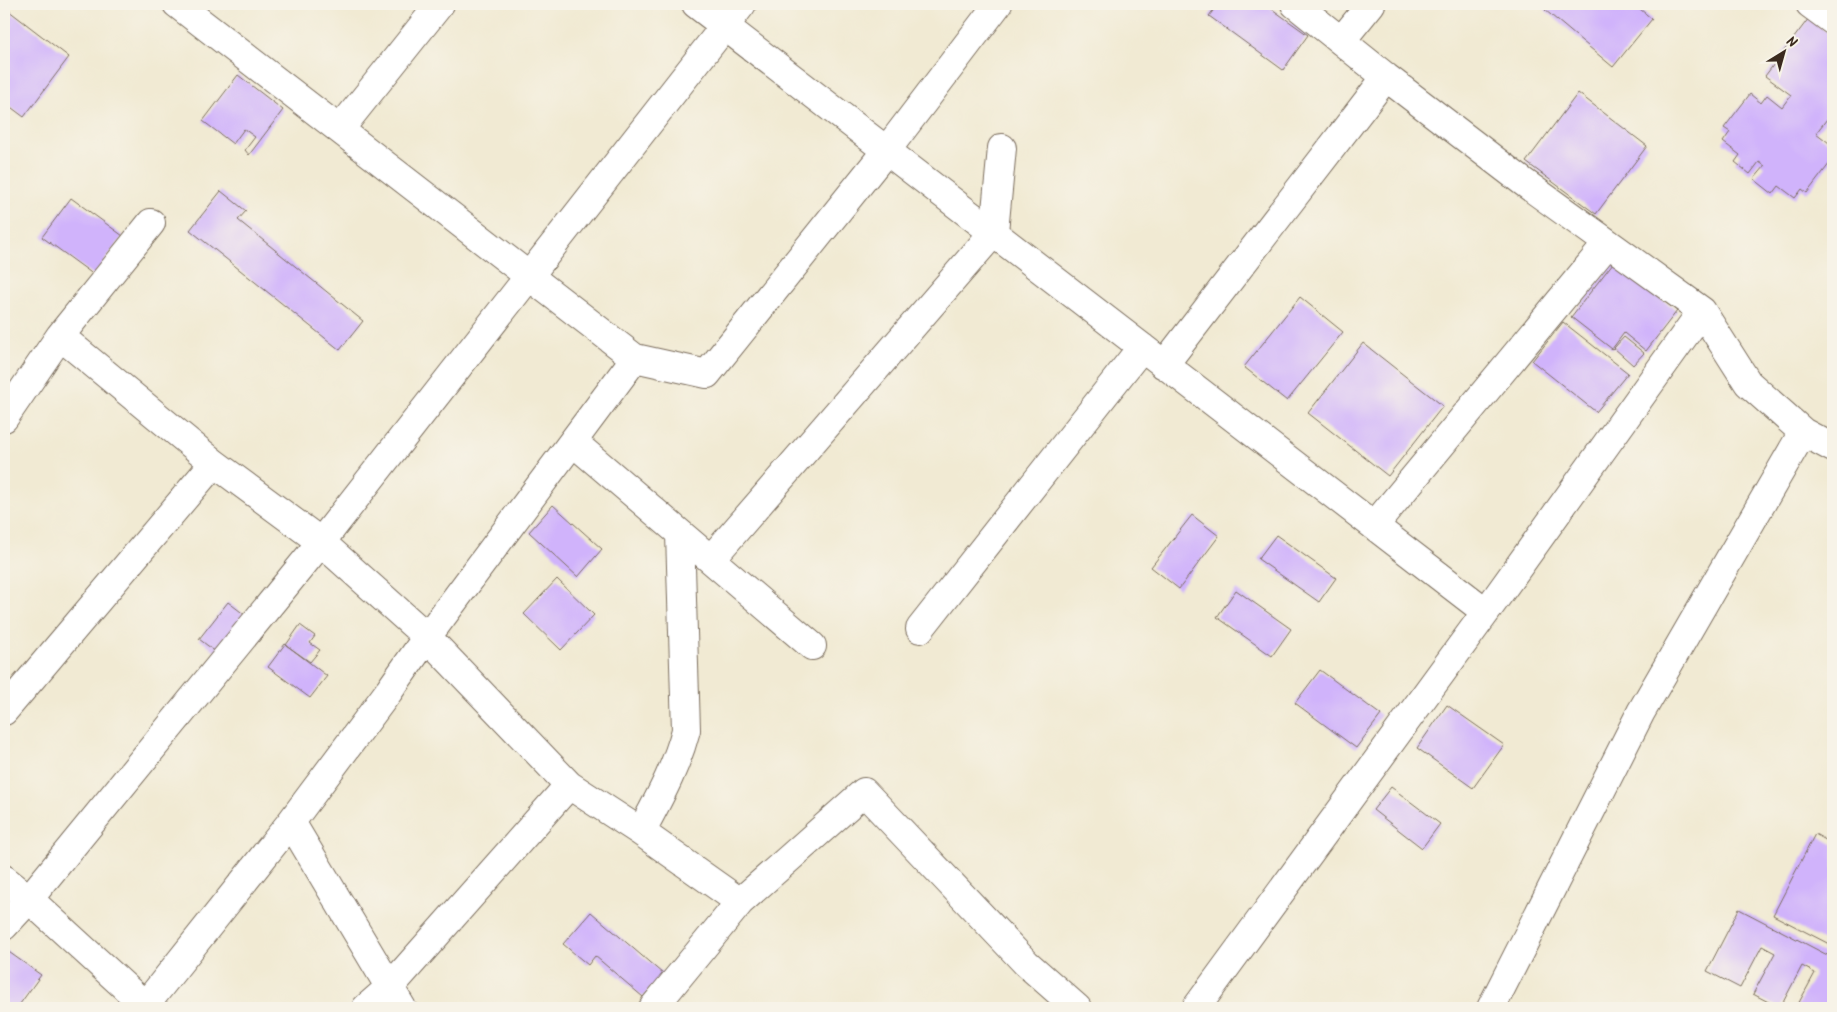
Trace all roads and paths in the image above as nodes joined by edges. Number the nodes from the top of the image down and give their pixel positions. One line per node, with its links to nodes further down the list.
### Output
1 (178, 4): 13 (street)
2 (440, 4): 13 (street)
3 (696, 4): 10 (street)
4 (742, 4): 10 (street)
5 (998, 4): 15 (street)
6 (1295, 4): 11 (street)
7 (1371, 4): 11 (street)
8 (1810, 4): 9 (street)
9 (1833, 21)
10 (724, 26): 15 (street); 19 (street)
11 (1341, 41): 12 (street)
12 (1386, 77): 18 (street); 24 (street)
13 (340, 129): 19 (street)
14 (1002, 148): 17 (street)
15 (886, 151): 17 (street); 23 (street)
16 (151, 223): 21 (street)
17 (993, 234): 22 (street); 33 (street)
18 (1608, 243): 20 (street); 30 (street)
19 (530, 277): 23 (street); 32 (street)
20 (1702, 311): 26 (street); 34 (street)
21 (60, 336): 25 (street); 29 (street)
22 (1142, 347): 24 (street); 35 (street)
23 (635, 358): 27 (street)
24 (1164, 364): 30 (street)
25 (4, 418)
26 (1803, 432): 28 (street); 47 (street)
27 (573, 442): 31 (street); 36 (street)
28 (1833, 448)
29 (214, 463): 32 (street); 38 (street)
30 (1374, 526): 34 (street)
31 (680, 534): 33 (street); 41 (street)
32 (320, 542): 36 (street); 43 (street)
33 (711, 560): 37 (street)
34 (1486, 612): 52 (street)
35 (920, 629)
36 (427, 637): 39 (street); 40 (street)
37 (812, 646)
38 (4, 711)
39 (569, 785): 41 (street); 46 (street)
40 (290, 822): 46 (street); 48 (street)
41 (640, 832): 44 (street)
42 (4, 879): 43 (street)
43 (29, 899): 45 (street); 48 (street)
44 (740, 902): 50 (street); 51 (street)
45 (4, 926)
46 (396, 998): 49 (street)
47 (1498, 1006)
48 (146, 1007)
49 (366, 1008)
50 (653, 1008)
51 (1077, 1008)
52 (1196, 1008)

